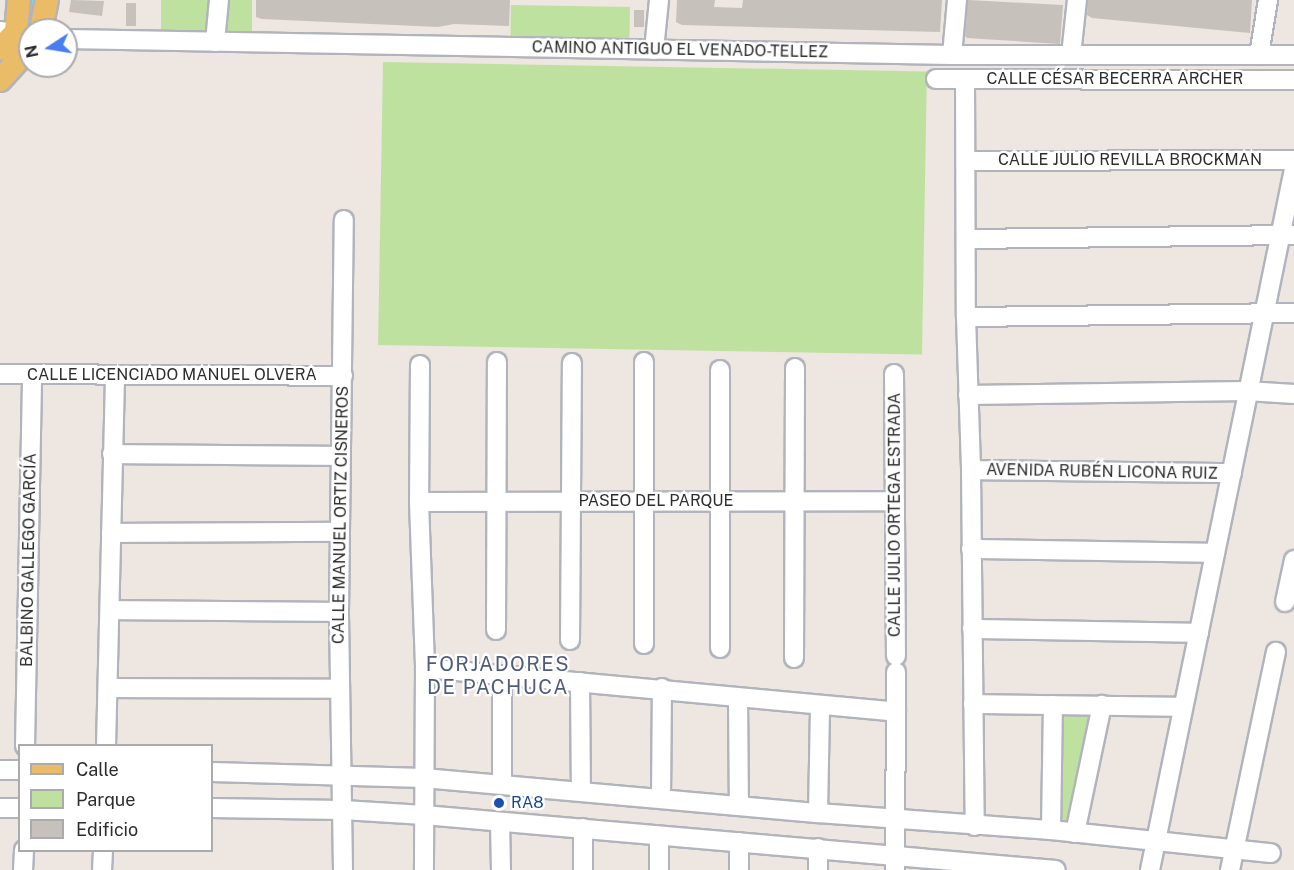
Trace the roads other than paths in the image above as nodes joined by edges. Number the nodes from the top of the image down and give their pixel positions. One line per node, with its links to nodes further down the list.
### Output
1 (19, 0): 8 (main road)
2 (47, 0): 9 (main road)
3 (219, 0): 13 (street)
4 (659, 0): 15 (street)
5 (957, 0): 16 (street)
6 (1077, 0): 17 (street)
7 (1268, 0): 18 (street)
8 (19, 18)
9 (43, 18)
10 (18, 38): 14 (main road)
11 (18, 39): 22 (main road)
12 (78, 39): 13 (street, CAMINO ANTIGUO EL VENADO-TELLEZ)
13 (215, 42): 15 (street, CAMINO ANTIGUO EL VENADO-TELLEZ)
14 (0, 49)
15 (654, 50): 16 (street, CAMINO ANTIGUO EL VENADO-TELLEZ)
16 (952, 55): 17 (street, CAMINO ANTIGUO EL VENADO-TELLEZ)
17 (1071, 55): 18 (street, CAMINO ANTIGUO EL VENADO-TELLEZ)
18 (1259, 55): 19 (street, CAMINO ANTIGUO EL VENADO-TELLEZ)
19 (1294, 55)
20 (936, 79): 21 (street, CALLE CÉSAR BECERRA ARCHER)
21 (965, 79): 23 (street, CALLE CÉSAR BECERRA ARCHER); 25 (street)
22 (0, 80)
23 (1294, 80)
24 (1294, 159): 25 (street, CALLE JULIO REVILLA BROCKMAN)
25 (966, 160): 29 (street)
26 (1294, 169): 28 (street)
27 (344, 220): 43 (street, CALLE MANUEL ORTIZ CISNEROS)
28 (1287, 234): 29 (street); 30 (street)
29 (966, 239): 32 (street)
30 (1263, 313): 31 (street); 32 (street); 44 (street)
31 (1294, 313)
32 (966, 317): 46 (street)
33 (497, 362): 56 (street)
34 (644, 362): 51 (street)
35 (572, 363): 57 (street)
36 (420, 365): 55 (street)
37 (795, 368): 53 (street)
38 (720, 370): 52 (street)
39 (0, 374): 40 (street, CALLE LICENCIADO MANUEL OLVERA)
40 (32, 374): 42 (street, CALLE LICENCIADO MANUEL OLVERA); 87 (street, BALBINO GALLEGO GARCÍA)
41 (894, 374): 54 (street, CALLE JULIO ORTEGA ESTRADA)
42 (115, 375): 43 (street, CALLE LICENCIADO MANUEL OLVERA); 47 (street)
43 (343, 376): 48 (street, CALLE MANUEL ORTIZ CISNEROS)
44 (1247, 392): 45 (street); 46 (street); 50 (street)
45 (1294, 394)
46 (968, 395): 49 (street)
47 (112, 454): 48 (street); 59 (street)
48 (340, 456): 58 (street, CALLE MANUEL ORTIZ CISNEROS)
49 (971, 470): 50 (street, AVENIDA RUBÉN LICONA RUIZ); 60 (street)
50 (1232, 473): 61 (street)
51 (644, 501): 52 (street, PASEO DEL PARQUE); 57 (street, PASEO DEL PARQUE); 70 (street)
52 (720, 501): 53 (street, PASEO DEL PARQUE); 71 (street)
53 (795, 501): 54 (street, PASEO DEL PARQUE); 73 (street)
54 (893, 501): 86 (street, CALLE JULIO ORTEGA ESTRADA)
55 (419, 502): 56 (street, PASEO DEL PARQUE); 74 (street)
56 (495, 502): 57 (street, PASEO DEL PARQUE); 67 (street)
57 (569, 502): 69 (street)
58 (339, 532): 59 (street); 65 (street, CALLE MANUEL ORTIZ CISNEROS)
59 (111, 533): 64 (street)
60 (971, 549): 61 (street); 66 (street)
61 (1215, 553): 68 (street)
62 (1294, 560): 63 (street)
63 (1285, 602)
64 (110, 610): 65 (street); 77 (street)
65 (339, 612): 79 (street, CALLE MANUEL ORTIZ CISNEROS)
66 (972, 628): 68 (street); 81 (street)
67 (496, 630)
68 (1199, 633): 85 (street)
69 (570, 640)
70 (644, 644)
71 (720, 648)
72 (1276, 652): 114 (street)
73 (794, 658)
74 (425, 668): 75 (street); 93 (street)
75 (502, 675): 76 (street); 94 (street)
76 (580, 682): 78 (street); 95 (street)
77 (108, 688): 79 (street); 88 (street)
78 (662, 688): 80 (street); 96 (street)
79 (340, 689): 92 (street, CALLE MANUEL ORTIZ CISNEROS)
80 (738, 698): 82 (street); 97 (street)
81 (973, 704): 83 (street); 106 (street)
82 (820, 705): 86 (street); 102 (street)
83 (1053, 705): 84 (street); 108 (street)
84 (1102, 705): 85 (street); 109 (street)
85 (1183, 706): 112 (street)
86 (896, 712): 104 (street, CALLE JULIO ORTEGA ESTRADA)
87 (25, 744)
88 (106, 744)
89 (0, 770): 90 (street)
90 (18, 770)
91 (213, 772): 92 (street)
92 (342, 774): 93 (street); 101 (street, CALLE MANUEL ORTIZ CISNEROS)
93 (424, 778): 94 (street); 103 (street)
94 (502, 784): 95 (street)
95 (581, 790): 96 (street)
96 (661, 799): 97 (street)
97 (739, 806): 102 (street)
98 (0, 808): 99 (street)
99 (18, 808)
100 (213, 808): 101 (street)
101 (342, 810): 103 (street); 122 (street, CALLE MANUEL ORTIZ CISNEROS)
102 (818, 813): 104 (street)
103 (424, 815): 105 (street); 123 (street)
104 (894, 819): 106 (street); 118 (street, CALLE JULIO ORTEGA ESTRADA)
105 (500, 822): 107 (street); 124 (street)
106 (975, 826): 108 (street)
107 (583, 828): 110 (street); 125 (street)
108 (1051, 830): 109 (street)
109 (1075, 833): 112 (street)
110 (659, 836): 111 (street); 126 (street)
111 (739, 842): 113 (street); 127 (street)
112 (1156, 842): 114 (street); 130 (street)
113 (818, 848): 118 (street); 128 (street)
114 (1234, 848): 117 (street); 131 (street)
115 (24, 852): 120 (street)
116 (103, 852): 121 (street)
117 (1271, 853)
118 (894, 862): 119 (street)
119 (974, 866): 129 (street)
120 (23, 870)
121 (102, 870)
122 (343, 870)
123 (424, 870)
124 (501, 870)
125 (583, 870)
126 (660, 870)
127 (739, 870)
128 (818, 870)
129 (1056, 870)
130 (1150, 870)
131 (1230, 870)

